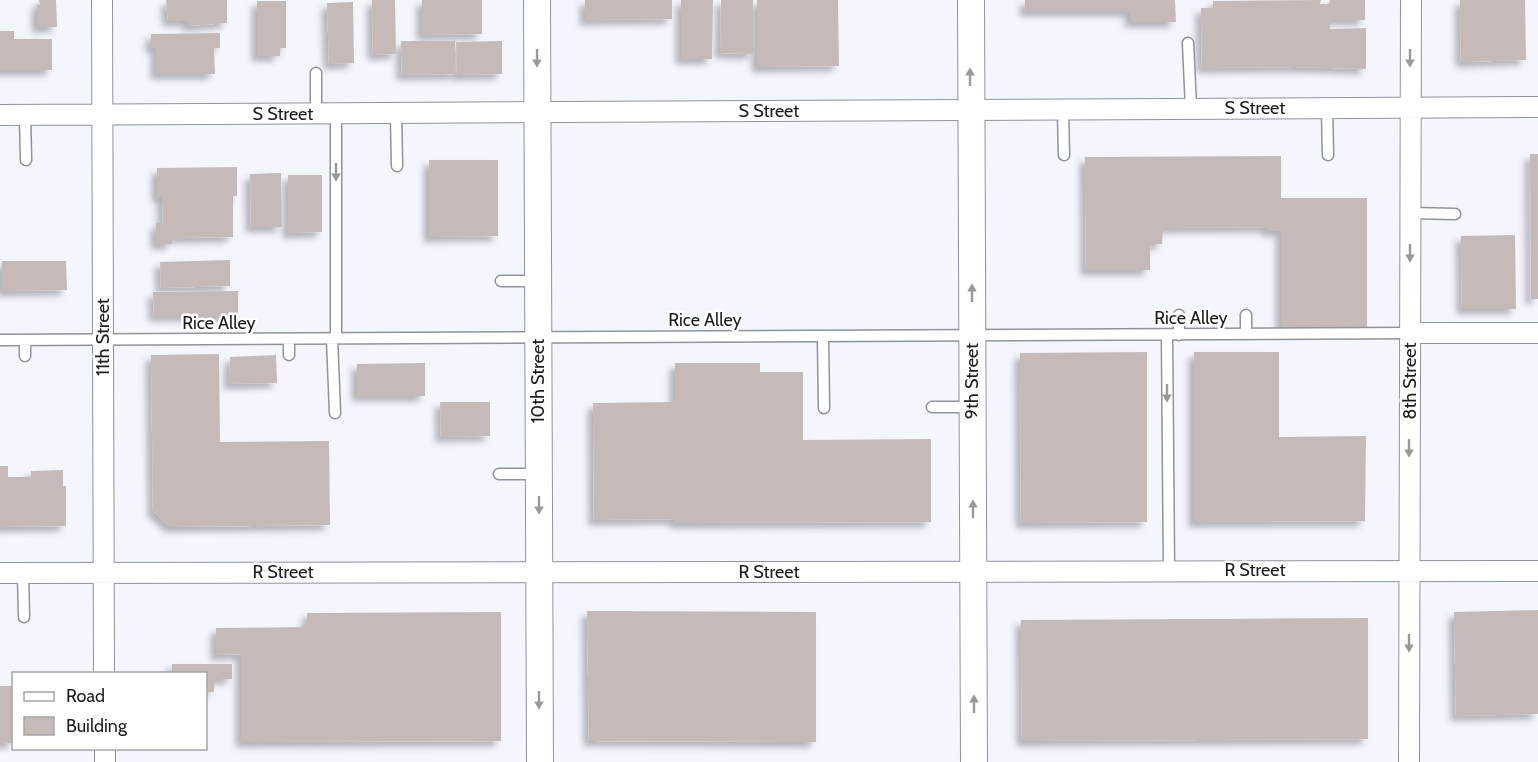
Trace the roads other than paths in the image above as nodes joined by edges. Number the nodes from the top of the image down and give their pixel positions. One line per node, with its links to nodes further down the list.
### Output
1 (102, 0): 19 (street, 11th Street)
2 (537, 0): 13 (street, 10th Street, one-way to 13)
3 (971, 0): 11 (street, 9th Street, one-way to 3)
4 (1411, 0): 10 (street, 8th Street, one-way to 10)
5 (1188, 43): 8 (lane)
6 (316, 73): 14 (lane)
7 (1538, 107): 10 (street, S Street)
8 (1191, 108): 9 (street, S Street); 12 (street, S Street)
9 (1327, 108): 10 (street, S Street); 21 (lane)
10 (1410, 108): 24 (street, 8th Street)
11 (970, 110): 12 (street, S Street); 13 (street, S Street); 34 (street, 9th Street, one-way to 11)
12 (1063, 110): 20 (lane)
13 (537, 112): 15 (street, S Street); 27 (street, 10th Street)
14 (316, 113): 16 (street, S Street); 19 (street, S Street)
15 (396, 113): 16 (street, S Street); 23 (lane)
16 (336, 114): 38 (lane, one-way to 38)
17 (0, 115): 18 (street, S Street)
18 (25, 115): 19 (street, S Street); 22 (lane)
19 (103, 115): 42 (street, 11th Street)
20 (1064, 155)
21 (1328, 155)
22 (26, 160)
23 (398, 166)
24 (1410, 213): 25 (lane); 30 (street, 8th Street, one-way to 30)
25 (1455, 214)
26 (501, 281): 27 (lane)
27 (537, 281): 37 (street, 10th Street)
28 (1179, 315): 32 (lane)
29 (1246, 315): 33 (lane)
30 (1410, 333): 31 (street); 33 (lane, Rice Alley); 51 (street, 8th Street, one-way to 51)
31 (1538, 333)
32 (1179, 334): 33 (lane, Rice Alley); 35 (lane, Rice Alley)
33 (1246, 334)
34 (972, 335): 35 (lane, Rice Alley); 36 (lane, Rice Alley); 46 (street, 9th Street)
35 (1167, 335): 53 (lane, one-way to 53)
36 (823, 336): 37 (lane, Rice Alley); 47 (lane)
37 (538, 337): 38 (lane, Rice Alley); 50 (street, 10th Street)
38 (334, 338): 39 (lane, Rice Alley); 48 (lane)
39 (289, 339): 42 (lane, Rice Alley); 43 (lane)
40 (0, 340): 41 (lane, Rice Alley)
41 (25, 340): 42 (lane, Rice Alley); 44 (lane)
42 (103, 340): 55 (street, 11th Street)
43 (290, 355)
44 (25, 356)
45 (932, 407): 46 (lane)
46 (972, 407): 52 (street, 9th Street, one-way to 46)
47 (824, 408)
48 (335, 413)
49 (499, 474): 50 (lane)
50 (539, 474): 56 (street, 10th Street, one-way to 56)
51 (1409, 570): 53 (street, R Street); 54 (street, R Street); 63 (street, 8th Street, one-way to 63)
52 (973, 571): 53 (street, R Street); 56 (street, R Street); 62 (street, 9th Street, one-way to 52)
53 (1169, 571)
54 (1538, 571)
55 (105, 572): 56 (street, R Street); 58 (street, R Street); 60 (street, 11th Street)
56 (539, 572): 61 (street, 10th Street, one-way to 61)
57 (0, 573): 58 (street, R Street)
58 (24, 573): 59 (lane)
59 (24, 617)
60 (104, 672)
61 (540, 762)
62 (974, 762)
63 (1409, 762)

